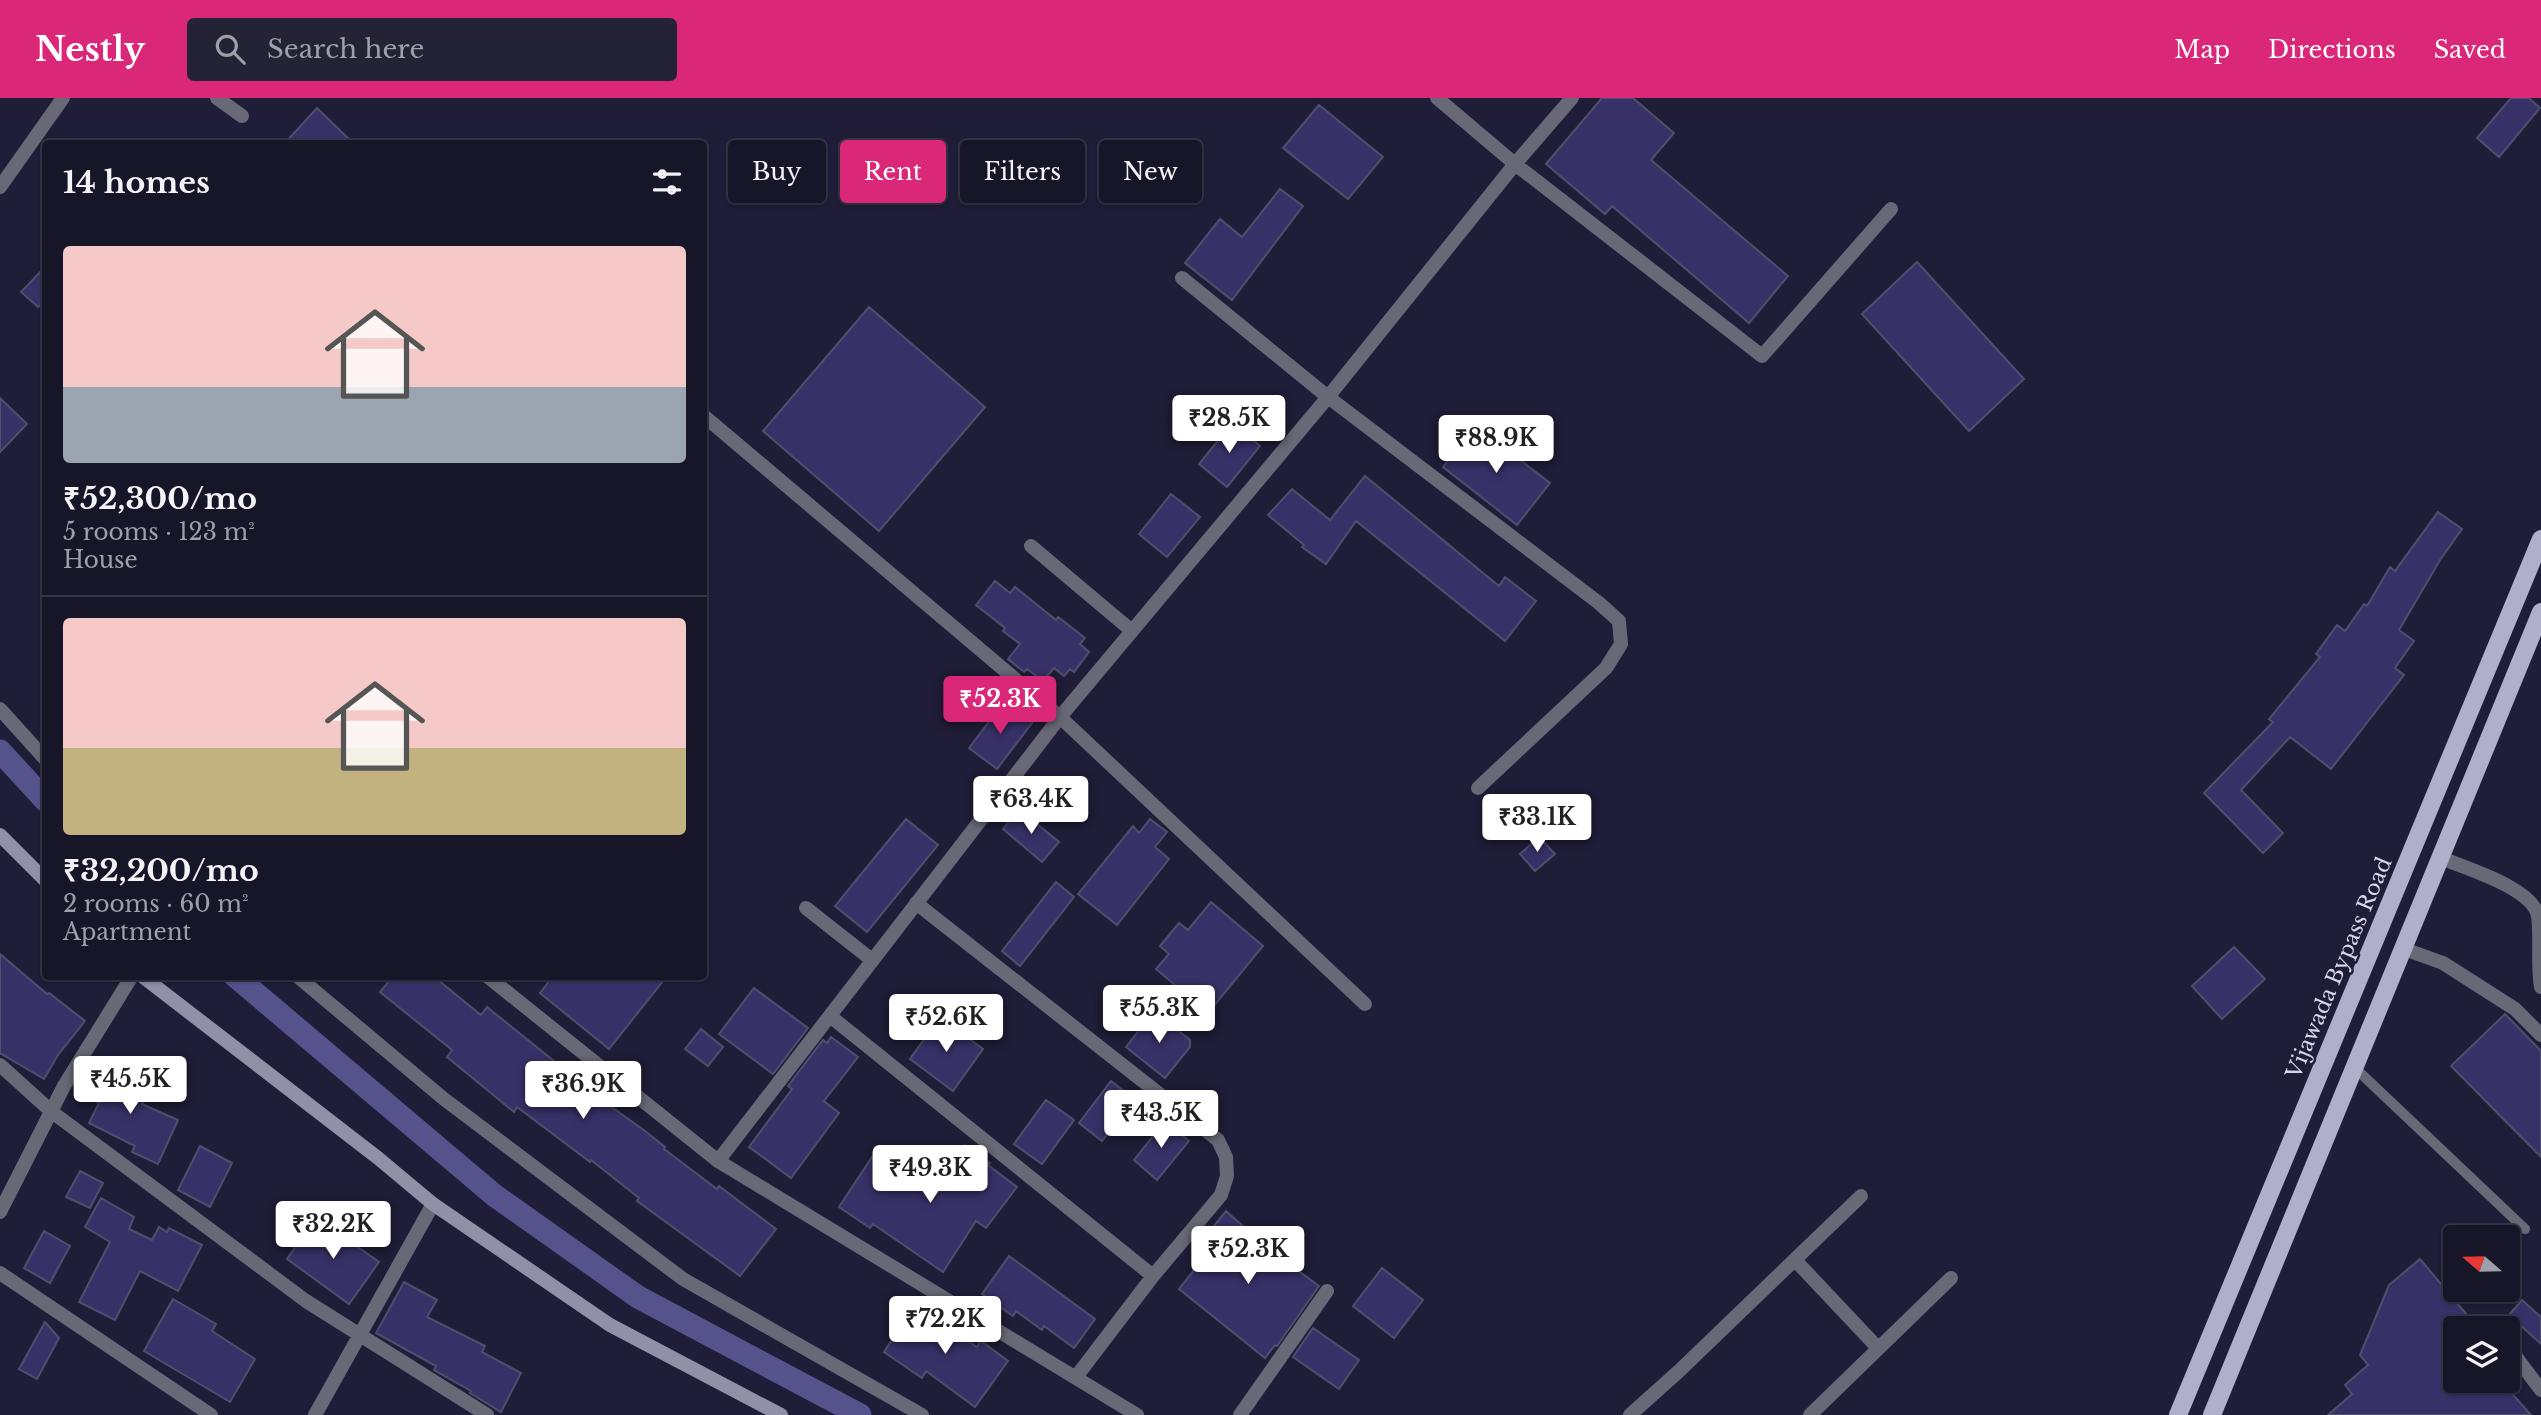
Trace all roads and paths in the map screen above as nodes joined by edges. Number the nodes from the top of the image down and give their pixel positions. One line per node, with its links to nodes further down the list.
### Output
1 (63, 98): 7 (street)
2 (217, 98): 5 (street)
3 (1437, 98): 6 (street)
4 (1572, 98): 6 (street)
5 (243, 117)
6 (1515, 164): 8 (street); 10 (street)
7 (0, 187)
8 (1891, 209)
9 (1182, 278): 10 (street)
10 (1328, 397): 15 (street); 19 (street)
11 (707, 419): 17 (street)
12 (2541, 538): 62 (main road, Vijawada Bypass Road)
13 (1031, 546): 15 (street)
14 (2541, 611): 21 (main road)
15 (1132, 631): 17 (street)
16 (0, 709): 18 (street)
17 (1060, 717): 23 (street); 32 (street)
18 (42, 756)
19 (1478, 788)
20 (0, 835): 22 (street)
21 (2441, 858): 25 (main road); 31 (street)
22 (42, 877)
23 (916, 904): 26 (street); 45 (street)
24 (806, 908): 26 (street)
25 (2404, 949): 34 (street); 36 (main road)
26 (872, 960): 33 (street)
27 (130, 980): 37 (street)
28 (147, 980): 40 (street)
29 (302, 980): 57 (street)
30 (492, 980): 38 (street)
31 (2541, 987)
32 (1365, 1004)
33 (830, 1016): 38 (street); 45 (street)
34 (2541, 1035)
35 (0, 1065): 37 (street)
36 (2355, 1068): 42 (lane); 63 (main road)
37 (52, 1112): 41 (street); 48 (street)
38 (718, 1161): 51 (street)
39 (1861, 1196): 43 (street)
40 (433, 1204): 48 (street); 56 (street)
41 (0, 1212)
42 (2525, 1229)
43 (1795, 1260): 49 (street); 60 (street)
44 (0, 1273): 53 (street)
45 (1153, 1276): 51 (street)
46 (1951, 1278): 49 (street)
47 (1327, 1291): 59 (street)
48 (359, 1336): 54 (street); 55 (street)
49 (1878, 1348): 61 (street)
50 (2520, 1362): 52 (street)
51 (1076, 1377): 58 (street)
52 (2541, 1390)
53 (211, 1415)
54 (315, 1415)
55 (487, 1415)
56 (781, 1415)
57 (922, 1415)
58 (1137, 1415)
59 (1240, 1415)
60 (1630, 1415)
61 (1810, 1415)
62 (2178, 1415)
63 (2212, 1415)

